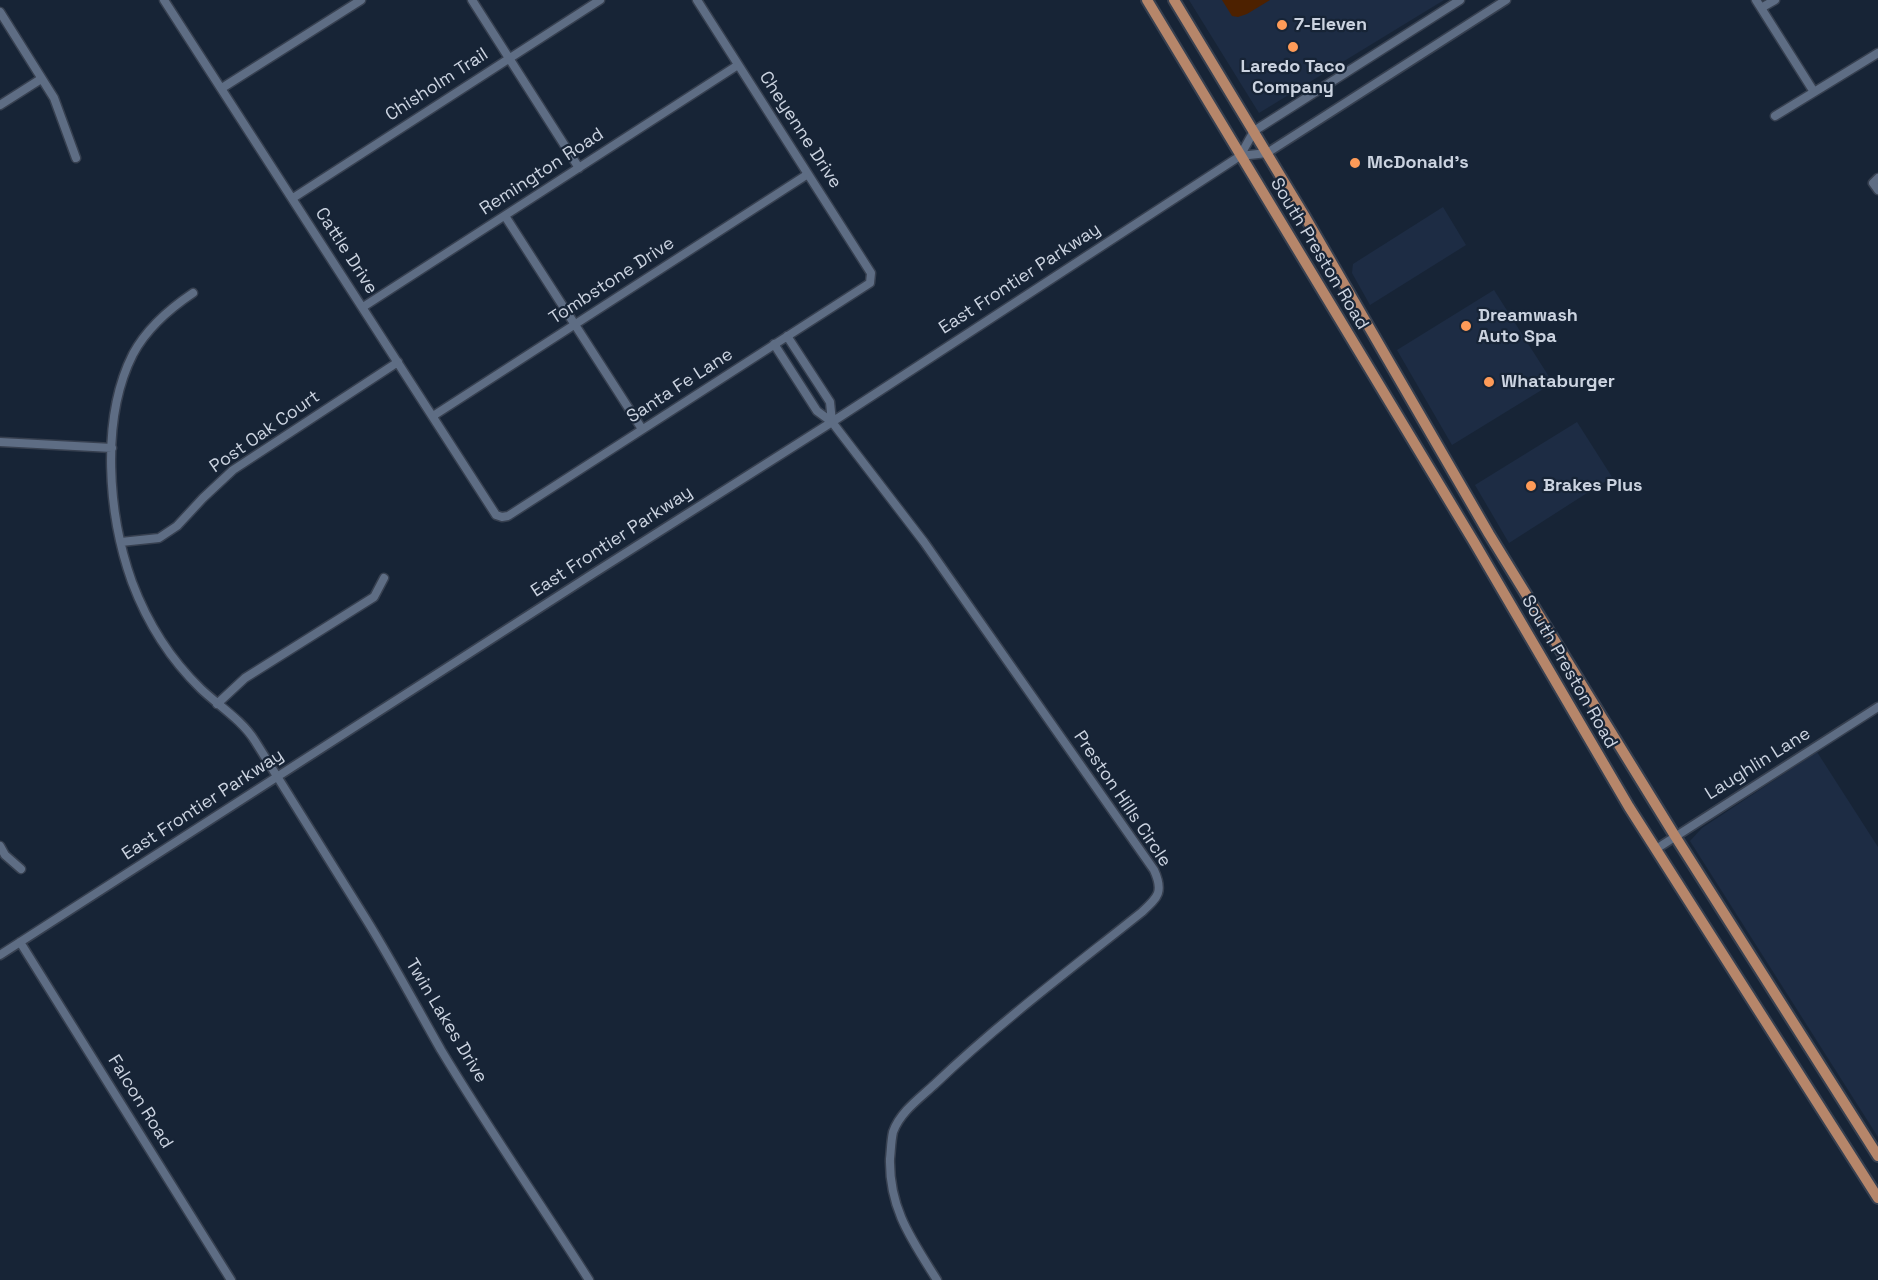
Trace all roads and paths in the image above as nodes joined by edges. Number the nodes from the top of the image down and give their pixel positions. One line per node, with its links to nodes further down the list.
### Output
1 (164, 0): 18 (street, Cattle Drive)
2 (361, 0): 18 (street)
3 (472, 0): 15 (street)
4 (600, 0): 15 (street, Chisholm Trail)
5 (697, 0): 16 (street, Cheyenne Drive)
6 (1147, 0): 24 (main road, South Preston Road)
7 (1174, 0): 22 (main road, South Preston Road)
8 (1460, 0): 22 (street)
9 (1506, 0): 23 (street)
10 (1756, 0): 12 (street)
11 (1775, 0): 12 (street)
12 (1761, 8): 19 (street)
13 (0, 12): 17 (street)
14 (1878, 53): 19 (street)
15 (508, 58): 26 (street); 28 (street, Chisholm Trail)
16 (738, 65): 26 (street, Remington Road); 27 (street, Cheyenne Drive)
17 (41, 79): 20 (street); 25 (street)
18 (222, 88): 28 (street, Cattle Drive)
19 (1814, 92): 21 (street)
20 (0, 105)
21 (1774, 116)
22 (1254, 131): 23 (main road, South Preston Road); 24 (street)
23 (1267, 153): 24 (street); 48 (main road, South Preston Road)
24 (1240, 156): 38 (street, East Frontier Parkway); 50 (main road, South Preston Road)
25 (76, 158)
26 (579, 168): 29 (street, Remington Road)
27 (808, 174): 30 (street, Cheyenne Drive); 33 (street, Tombstone Drive)
28 (293, 198): 32 (street, Cattle Drive)
29 (505, 216): 32 (street, Remington Road); 33 (street)
30 (872, 278): 34 (street, Santa Fe Lane)
31 (193, 293): 41 (street, Twin Lakes Drive)
32 (363, 307): 36 (street, Cattle Drive)
33 (575, 324): 37 (street, Tombstone Drive); 39 (street)
34 (787, 336): 35 (street, Santa Fe Lane); 38 (street)
35 (774, 344): 38 (street); 39 (street, Santa Fe Lane)
36 (398, 362): 37 (street, Cattle Drive); 43 (street, Post Oak Court)
37 (433, 416): 42 (street, Cattle Drive)
38 (832, 422): 47 (street, East Frontier Parkway); 58 (street, Preston Hills Circle)
39 (642, 429): 42 (street, Santa Fe Lane)
40 (0, 442): 41 (street)
41 (112, 448): 43 (street, Twin Lakes Drive)
42 (502, 517)
43 (121, 542): 45 (street, Twin Lakes Drive)
44 (384, 578): 45 (street)
45 (217, 704): 47 (street, Twin Lakes Drive)
46 (1878, 707): 48 (street, Laughlin Lane)
47 (276, 777): 52 (street, East Frontier Parkway); 57 (street, Twin Lakes Drive)
48 (1675, 836): 50 (street, Laughlin Lane); 54 (main road, South Preston Road)
49 (0, 846): 51 (street)
50 (1656, 849): 55 (main road, South Preston Road)
51 (21, 869)
52 (20, 942): 53 (street, East Frontier Parkway); 56 (street, Falcon Road)
53 (0, 955)
54 (1878, 1156)
55 (1878, 1198)
56 (231, 1280)
57 (589, 1280)
58 (937, 1280)

